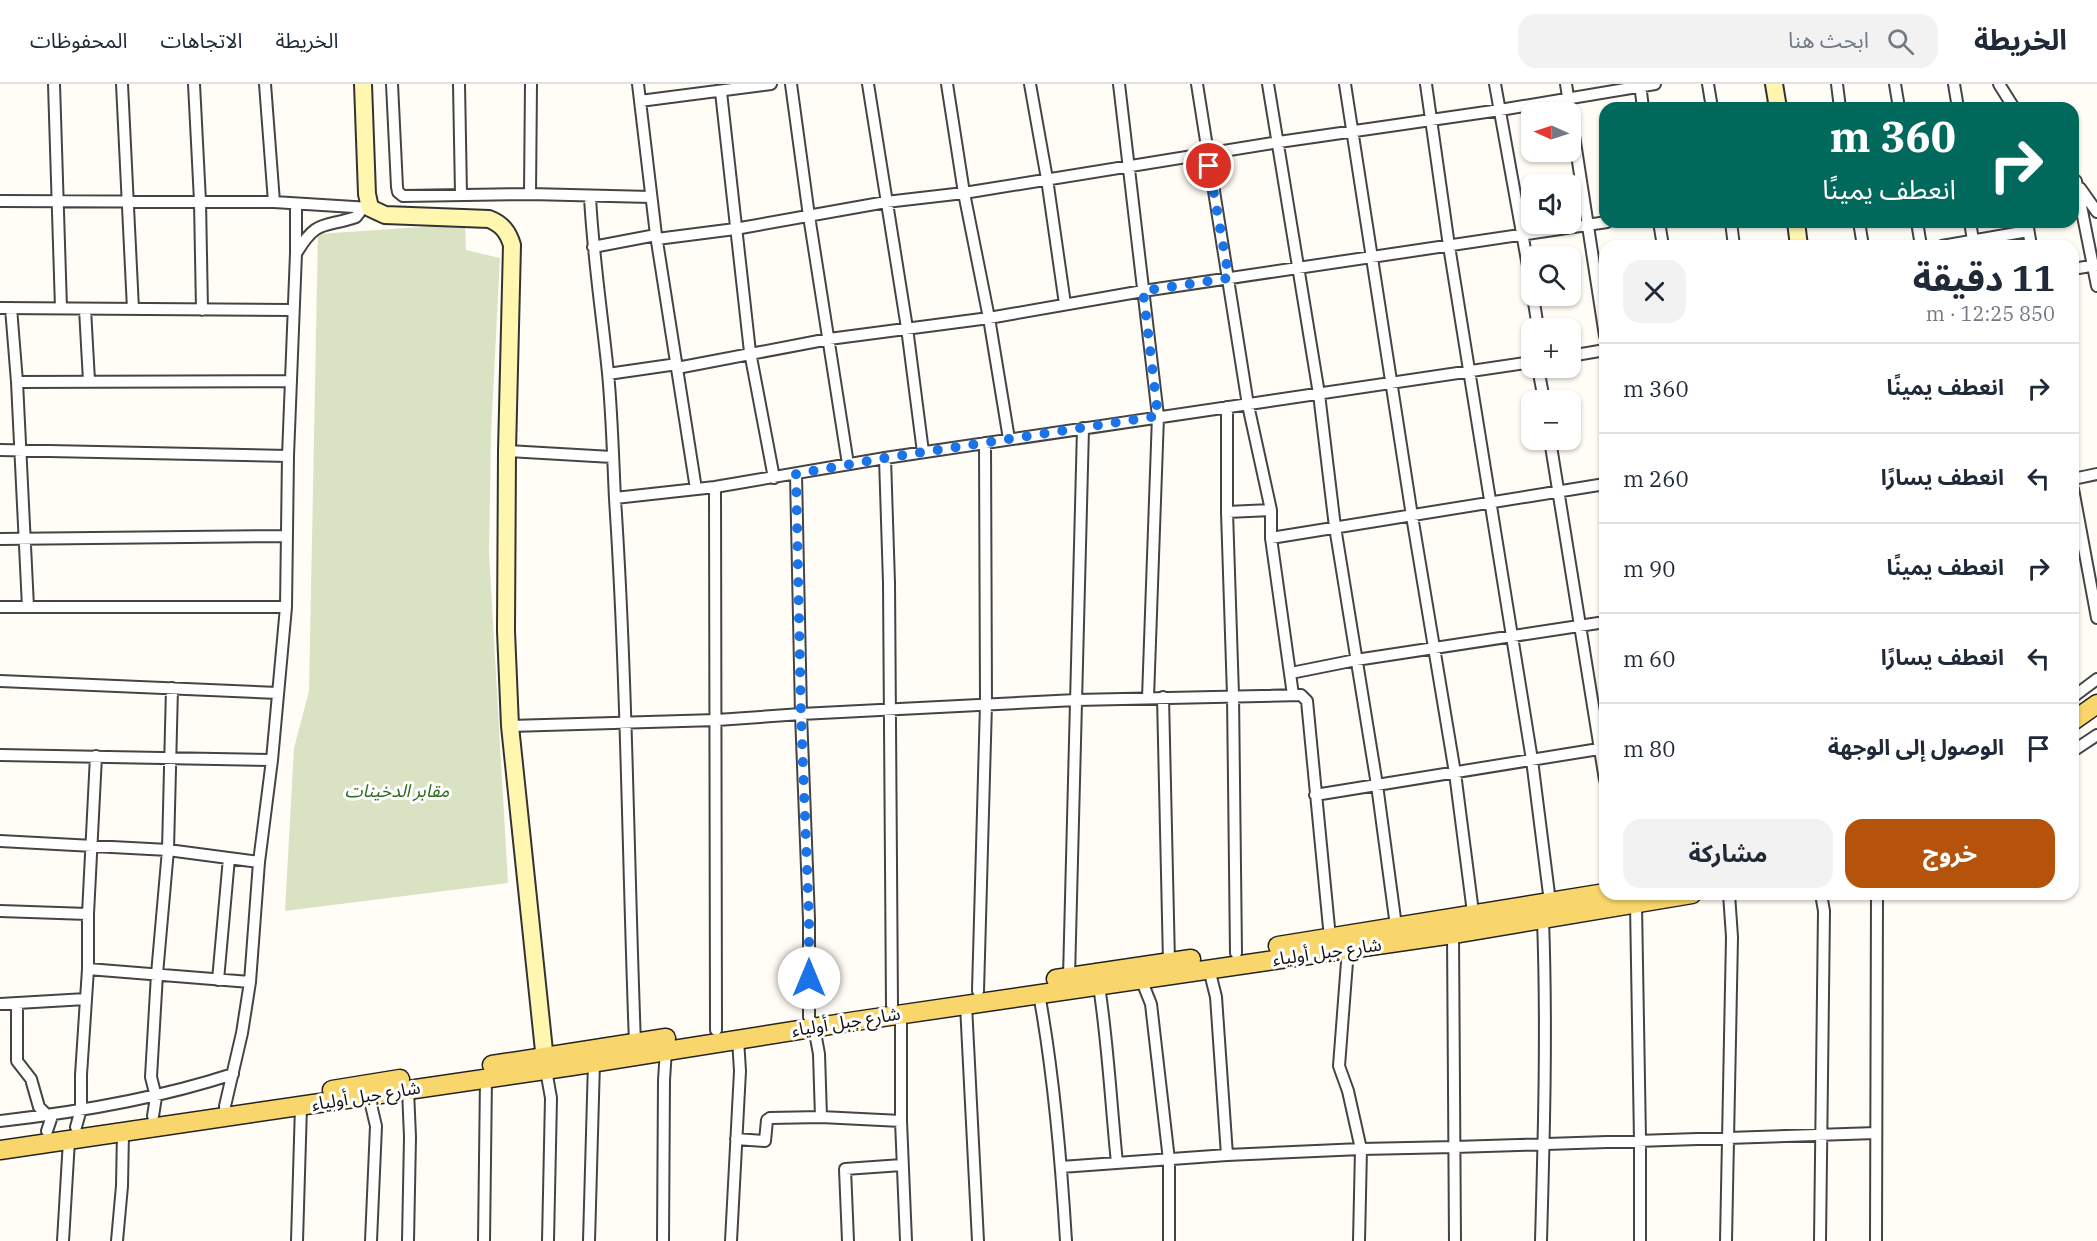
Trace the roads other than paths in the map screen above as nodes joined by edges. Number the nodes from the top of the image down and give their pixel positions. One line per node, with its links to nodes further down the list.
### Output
1 (54, 84): 58 (street)
2 (122, 84): 59 (street)
3 (194, 84): 57 (street)
4 (265, 84): 60 (street)
5 (363, 84): 63 (street)
6 (392, 84): 51 (street)
7 (459, 84): 51 (street)
8 (531, 84): 52 (street)
9 (638, 84): 34 (street)
10 (771, 84): 29 (street)
11 (791, 84): 65 (street)
12 (868, 84): 61 (street)
13 (946, 84): 50 (street)
14 (1030, 84): 48 (street)
15 (1119, 84): 47 (street)
16 (1197, 84): 46 (street)
17 (1268, 84): 45 (street)
18 (1345, 84): 44 (street)
19 (1426, 84): 43 (street)
20 (1496, 84): 42 (street)
21 (1566, 84): 33 (street)
22 (1655, 84): 30 (street)
23 (1708, 84): 36 (street)
24 (1774, 84): 37 (street)
25 (1837, 84): 38 (street)
26 (1895, 84): 39 (street)
27 (1954, 84): 40 (street)
28 (1999, 84): 41 (street)
29 (751, 85): 32 (street)
30 (1640, 85): 33 (street); 35 (street)
31 (698, 89): 32 (street); 34 (street)
32 (721, 92): 69 (street)
33 (1568, 97): 42 (street); 67 (street)
34 (640, 101): 55 (street)
35 (1642, 102)
36 (1711, 102)
37 (1777, 102)
38 (1839, 102)
39 (1898, 102)
40 (1957, 102)
41 (2010, 102)
42 (1500, 110): 43 (street); 70 (street)
43 (1431, 120): 44 (street); 73 (street)
44 (1351, 132): 45 (street); 77 (street)
45 (1279, 142): 46 (street); 80 (street)
46 (1207, 154): 47 (street); 81 (street)
47 (1128, 166): 48 (street); 83 (street)
48 (1047, 179): 50 (street); 85 (street)
49 (2079, 185): 64 (street)
50 (964, 193): 61 (street); 92 (street)
51 (461, 194): 52 (street)
52 (530, 194): 54 (street)
53 (2079, 196): 78 (street)
54 (590, 197): 55 (street); 75 (street)
55 (651, 197): 71 (street)
56 (0, 201): 58 (street)
57 (200, 201): 59 (street); 60 (street); 90 (street)
58 (58, 202): 59 (street); 87 (street)
59 (127, 202): 89 (street)
60 (274, 202): 62 (street)
61 (886, 202): 65 (street); 93 (street)
62 (296, 204): 63 (street); 76 (street)
63 (366, 208): 76 (street); 116 (street)
64 (2097, 212)
65 (809, 216): 69 (street); 94 (street)
66 (1599, 223): 67 (street)
67 (1589, 225): 70 (street); 84 (street)
68 (2021, 228): 72 (street)
69 (735, 229): 71 (street); 96 (street)
70 (1521, 235): 73 (street); 74 (street)
71 (657, 237): 75 (street); 99 (street)
72 (1983, 240)
73 (1449, 246): 77 (street); 100 (street)
74 (1523, 246)
75 (592, 247): 101 (street)
76 (296, 253): 91 (street)
77 (1372, 258): 80 (street); 105 (street)
78 (2095, 265): 79 (street); 82 (street)
79 (2079, 268)
80 (1299, 269): 81 (street); 106 (street)
81 (1229, 278): 83 (street); 107 (street)
82 (2097, 286)
83 (1143, 291): 85 (street); 109 (street)
84 (1599, 294)
85 (1065, 304): 92 (street)
86 (5, 308): 87 (street); 104 (street)
87 (61, 308): 88 (street)
88 (85, 309): 89 (street); 102 (street)
89 (133, 309): 90 (street)
90 (202, 310): 91 (street)
91 (293, 310): 103 (street)
92 (990, 318): 93 (street); 111 (street)
93 (907, 328): 94 (street); 117 (street)
94 (829, 339): 96 (street); 121 (street)
95 (1599, 351): 97 (street)
96 (750, 352): 99 (street); 124 (street)
97 (1581, 354)
98 (1521, 364): 100 (street)
99 (677, 366): 101 (street); 128 (street)
100 (1470, 372): 105 (street); 131 (street)
101 (608, 374): 119 (street)
102 (89, 381): 103 (street); 104 (street)
103 (291, 381): 118 (street)
104 (17, 382): 114 (street)
105 (1391, 384): 106 (street); 134 (street)
106 (1319, 394): 107 (street); 136 (street)
107 (1248, 405): 108 (street); 132 (street)
108 (1227, 407): 109 (street); 133 (street)
109 (1158, 416): 110 (street); 159 (street)
110 (1083, 428): 111 (street); 160 (street)
111 (1009, 439): 112 (street)
112 (985, 443): 117 (street); 161 (street)
113 (0, 450): 114 (street)
114 (19, 450): 118 (street); 140 (street)
115 (1552, 450): 129 (street)
116 (507, 451): 119 (street); 170 (street)
117 (923, 452): 120 (street)
118 (288, 456): 137 (street)
119 (612, 457): 130 (street)
120 (885, 458): 121 (street); 163 (street)
121 (848, 464): 122 (street)
122 (796, 474): 124 (street); 164 (street)
123 (2097, 474): 125 (street)
124 (774, 478): 127 (street)
125 (2079, 478)
126 (1599, 485): 129 (street)
127 (715, 487): 128 (street); 167 (street)
128 (696, 489): 130 (street)
129 (1560, 492): 131 (street); 146 (street)
130 (615, 498): 168 (street)
131 (1491, 502): 134 (street); 147 (street)
132 (1271, 510): 133 (street); 138 (street)
133 (1227, 512): 156 (street)
134 (1412, 516): 136 (street); 148 (street)
135 (2079, 521): 144 (street)
136 (1335, 526): 138 (street); 149 (street)
137 (286, 536): 140 (street); 143 (street)
138 (1271, 538): 150 (street)
139 (0, 539): 140 (street)
140 (24, 539): 142 (street)
141 (0, 607): 142 (street)
142 (28, 607): 143 (street)
143 (286, 607): 155 (street)
144 (2097, 618)
145 (1599, 623): 146 (street)
146 (1582, 626): 147 (street); 169 (street)
147 (1513, 635): 148 (street); 179 (street)
148 (1435, 647): 149 (street); 180 (street)
149 (1356, 660): 150 (street); 181 (street)
150 (1291, 673): 157 (street)
151 (2097, 679): 154 (street)
152 (0, 681): 153 (street)
153 (172, 688): 155 (street); 177 (street)
154 (2079, 692)
155 (278, 693): 178 (street)
156 (1233, 695): 157 (street); 158 (street); 203 (street)
157 (1293, 695): 182 (street)
158 (1163, 697): 159 (street); 204 (street)
159 (1148, 698): 160 (street)
160 (1076, 700): 161 (street); 208 (street)
161 (986, 704): 163 (street); 213 (street)
162 (2097, 705): 165 (main road)
163 (889, 709): 164 (street); 220 (street)
164 (801, 714): 167 (street); 221 (street)
165 (2079, 717)
166 (2097, 719): 171 (main road)
167 (717, 720): 168 (street); 222 (street)
168 (627, 723): 170 (street); 224 (street)
169 (1599, 725)
170 (510, 726): 227 (street)
171 (2079, 731)
172 (2097, 735): 173 (street)
173 (2079, 747)
174 (1599, 749): 179 (street)
175 (0, 755): 176 (street)
176 (96, 756): 177 (street); 184 (street)
177 (171, 757): 178 (street); 185 (street)
178 (272, 760): 187 (street)
179 (1532, 760): 180 (street); 193 (street)
180 (1455, 773): 181 (street); 198 (street)
181 (1377, 785): 182 (street); 199 (street)
182 (1315, 795): 201 (street)
183 (0, 841): 184 (street)
184 (93, 845): 185 (street); 196 (street)
185 (168, 850): 186 (street); 207 (street)
186 (229, 858): 187 (street); 210 (street)
187 (259, 862): 211 (street)
188 (1599, 894): 193 (main road, شارع جبل أولياء)
189 (1658, 900): 194 (main road, شارع جبل أولياء)
190 (1730, 900): 245 (street)
191 (1822, 900): 244 (street)
192 (1876, 900): 242 (street)
193 (1550, 902): 198 (main road, شارع جبل أولياء)
194 (1636, 904): 197 (main road, شارع جبل أولياء); 248 (street)
195 (0, 911): 196 (street)
196 (88, 914): 205 (street)
197 (1543, 920): 198 (main road, شارع جبل أولياء); 249 (street)
198 (1474, 922): 199 (main road, شارع جبل أولياء); 200 (main road, شارع جبل أولياء)
199 (1396, 926): 201 (main road, شارع جبل أولياء)
200 (1453, 934): 202 (main road, شارع جبل أولياء); 250 (street)
201 (1330, 938): 203 (main road, شارع جبل أولياء)
202 (1348, 949): 206 (main road, شارع جبل أولياء); 251 (street)
203 (1236, 953): 204 (main road, شارع جبل أولياء)
204 (1169, 962): 208 (main road, شارع جبل أولياء)
205 (88, 969): 207 (street); 216 (street)
206 (1209, 969): 209 (main road, شارع جبل أولياء); 253 (street)
207 (157, 974): 210 (street); 232 (street)
208 (1069, 977): 214 (main road, شارع جبل أولياء)
209 (1141, 979): 212 (main road, شارع جبل أولياء); 254 (street)
210 (218, 980): 211 (street)
211 (250, 982): 228 (street)
212 (1099, 986): 215 (main road, شارع جبل أولياء); 255 (street)
213 (978, 991): 214 (main road, شارع جبل أولياء); 220 (main road, شارع جبل أولياء)
214 (1011, 992): 215 (main road, شارع جبل أولياء); 219 (main road, شارع جبل أولياء)
215 (1039, 994): 257 (street)
216 (86, 999): 217 (street); 234 (street)
217 (17, 1003): 218 (street); 240 (street)
218 (0, 1004)
219 (966, 1005): 220 (main road, شارع جبل أولياء); 270 (street)
220 (897, 1010): 221 (main road, شارع جبل أولياء); 239 (street)
221 (811, 1022): 222 (main road, شارع جبل أولياء); 223 (main road, شارع جبل أولياء); 237 (street)
222 (717, 1030): 224 (main road, شارع جبل أولياء)
223 (738, 1039): 225 (main road, شارع جبل أولياء); 247 (street)
224 (635, 1043): 227 (main road, شارع جبل أولياء)
225 (666, 1050): 226 (main road, شارع جبل أولياء); 266 (street)
226 (594, 1062): 227 (main road, شارع جبل أولياء); 265 (street)
227 (545, 1063): 229 (main road, شارع جبل أولياء); 230 (main road, شارع جبل أولياء); 264 (street)
228 (233, 1074): 232 (street); 235 (street)
229 (486, 1078): 231 (main road, شارع جبل أولياء); 263 (street)
230 (367, 1090): 231 (main road, شارع جبل أولياء); 233 (main road, شارع جبل أولياء); 235 (main road, شارع جبل أولياء); 261 (street)
231 (408, 1090): 262 (street)
232 (156, 1097): 234 (street); 236 (street)
233 (301, 1106): 235 (main road, شارع جبل أولياء); 260 (street)
234 (81, 1109): 240 (street); 243 (street)
235 (225, 1112): 236 (main road, شارع جبل أولياء); 241 (main road, شارع جبل أولياء)
236 (153, 1116): 243 (main road, شارع جبل أولياء)
237 (821, 1117): 239 (street); 247 (street)
238 (0, 1121): 240 (street)
239 (901, 1121): 256 (street)
240 (48, 1123): 243 (main road, شارع جبل أولياء); 246 (main road, شارع جبل أولياء)
241 (123, 1132): 243 (main road, شارع جبل أولياء); 259 (street)
242 (1876, 1133): 244 (street); 279 (street)
243 (73, 1134): 252 (main road, شارع جبل أولياء); 258 (street)
244 (1821, 1134): 245 (street); 278 (street)
245 (1729, 1137): 248 (street); 277 (street)
246 (0, 1138)
247 (736, 1139): 267 (street)
248 (1640, 1140): 249 (street); 276 (street)
249 (1544, 1144): 250 (street); 275 (street)
250 (1455, 1148): 251 (street); 274 (street)
251 (1361, 1149): 253 (street); 273 (street)
252 (0, 1150)
253 (1227, 1155): 254 (street)
254 (1169, 1160): 255 (street); 272 (street)
255 (1117, 1163): 257 (street)
256 (903, 1165): 268 (street); 269 (street)
257 (1060, 1167): 271 (street)
258 (63, 1241)
259 (117, 1241)
260 (297, 1241)
261 (371, 1241)
262 (408, 1241)
263 (484, 1241)
264 (548, 1241)
265 (589, 1241)
266 (663, 1241)
267 (731, 1241)
268 (848, 1241)
269 (906, 1241)
270 (978, 1241)
271 (1066, 1241)
272 (1169, 1241)
273 (1359, 1241)
274 (1455, 1241)
275 (1541, 1241)
276 (1640, 1241)
277 (1726, 1241)
278 (1820, 1241)
279 (1876, 1241)

